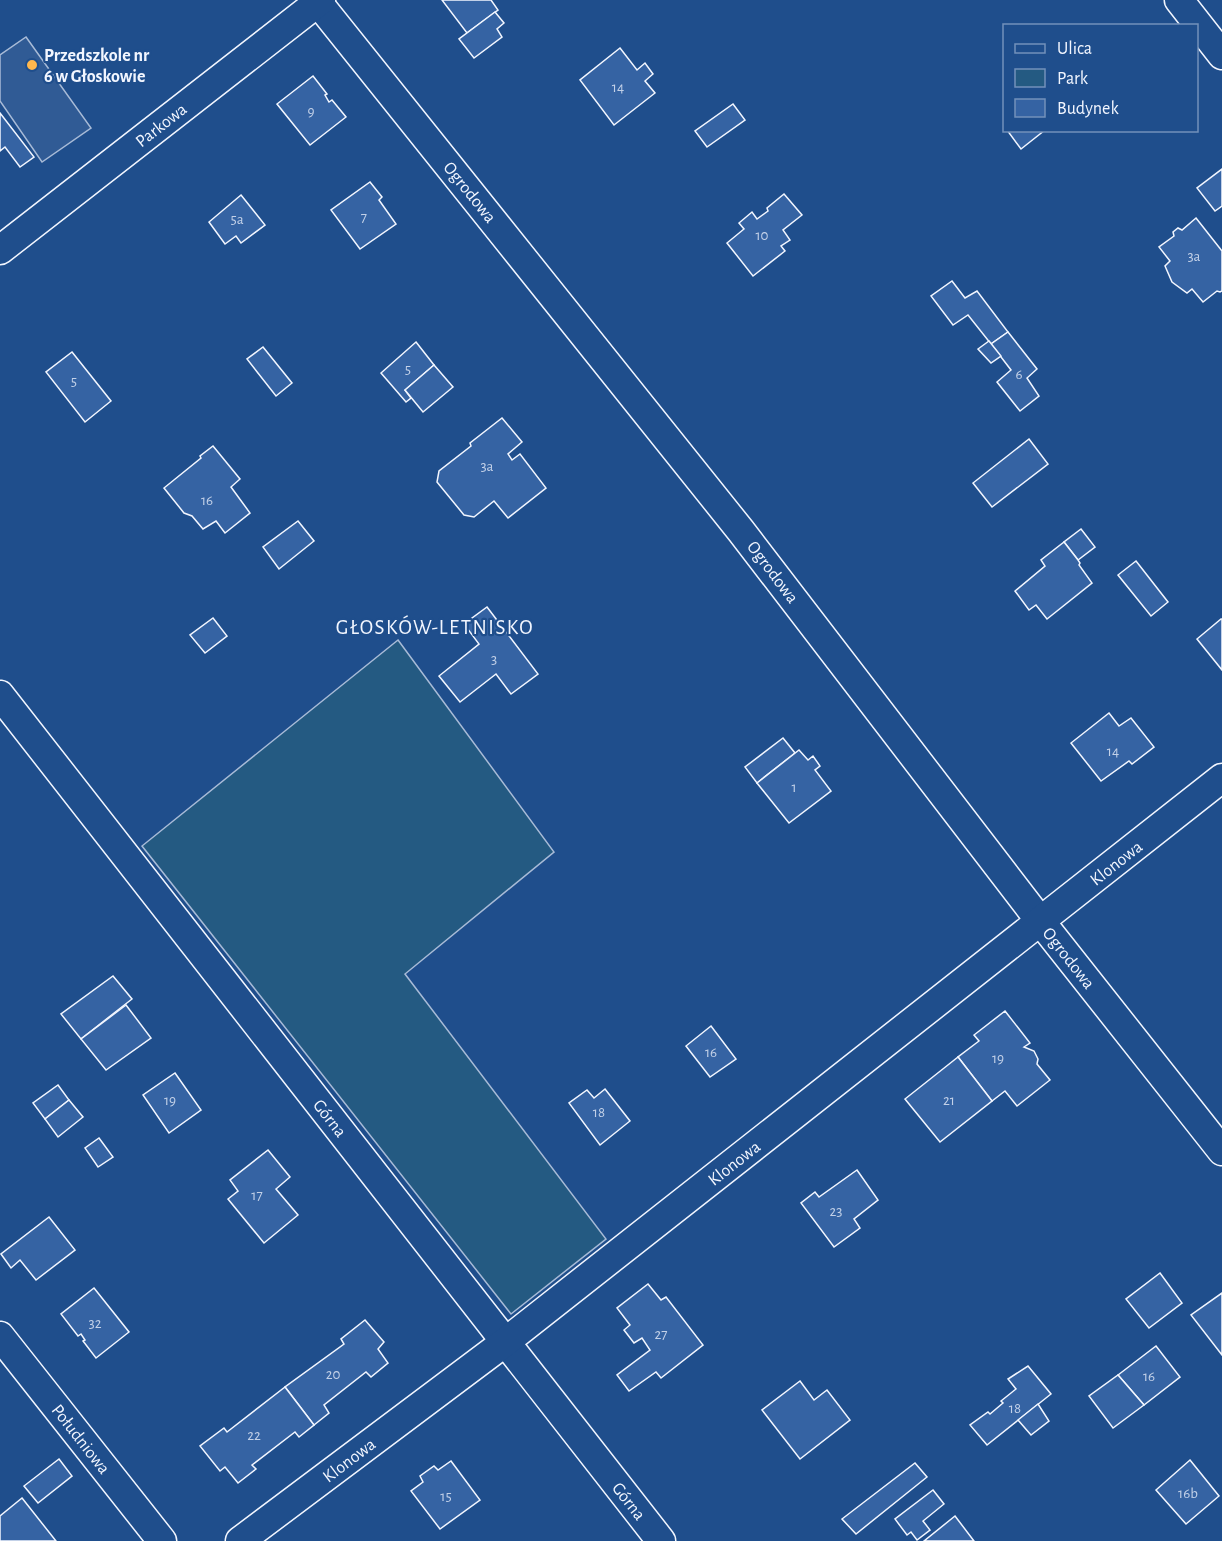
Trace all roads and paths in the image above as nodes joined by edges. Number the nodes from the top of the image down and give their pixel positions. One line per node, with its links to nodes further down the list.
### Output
1 (1179, 0): 3 (street)
2 (319, 1): 6 (street, Parkowa); 9 (street, Ogrodowa)
3 (1198, 24)
4 (1198, 24): 5 (street)
5 (1222, 55)
6 (0, 250)
7 (0, 695): 12 (street, Górna)
8 (1222, 778): 9 (street, Klonowa)
9 (1041, 922): 10 (street, Ogrodowa); 12 (street, Klonowa)
10 (1222, 1150)
11 (0, 1336): 13 (street, Południowa)
12 (504, 1343): 14 (street, Klonowa); 15 (street, Górna)
13 (162, 1541)
14 (240, 1541)
15 (661, 1541)

